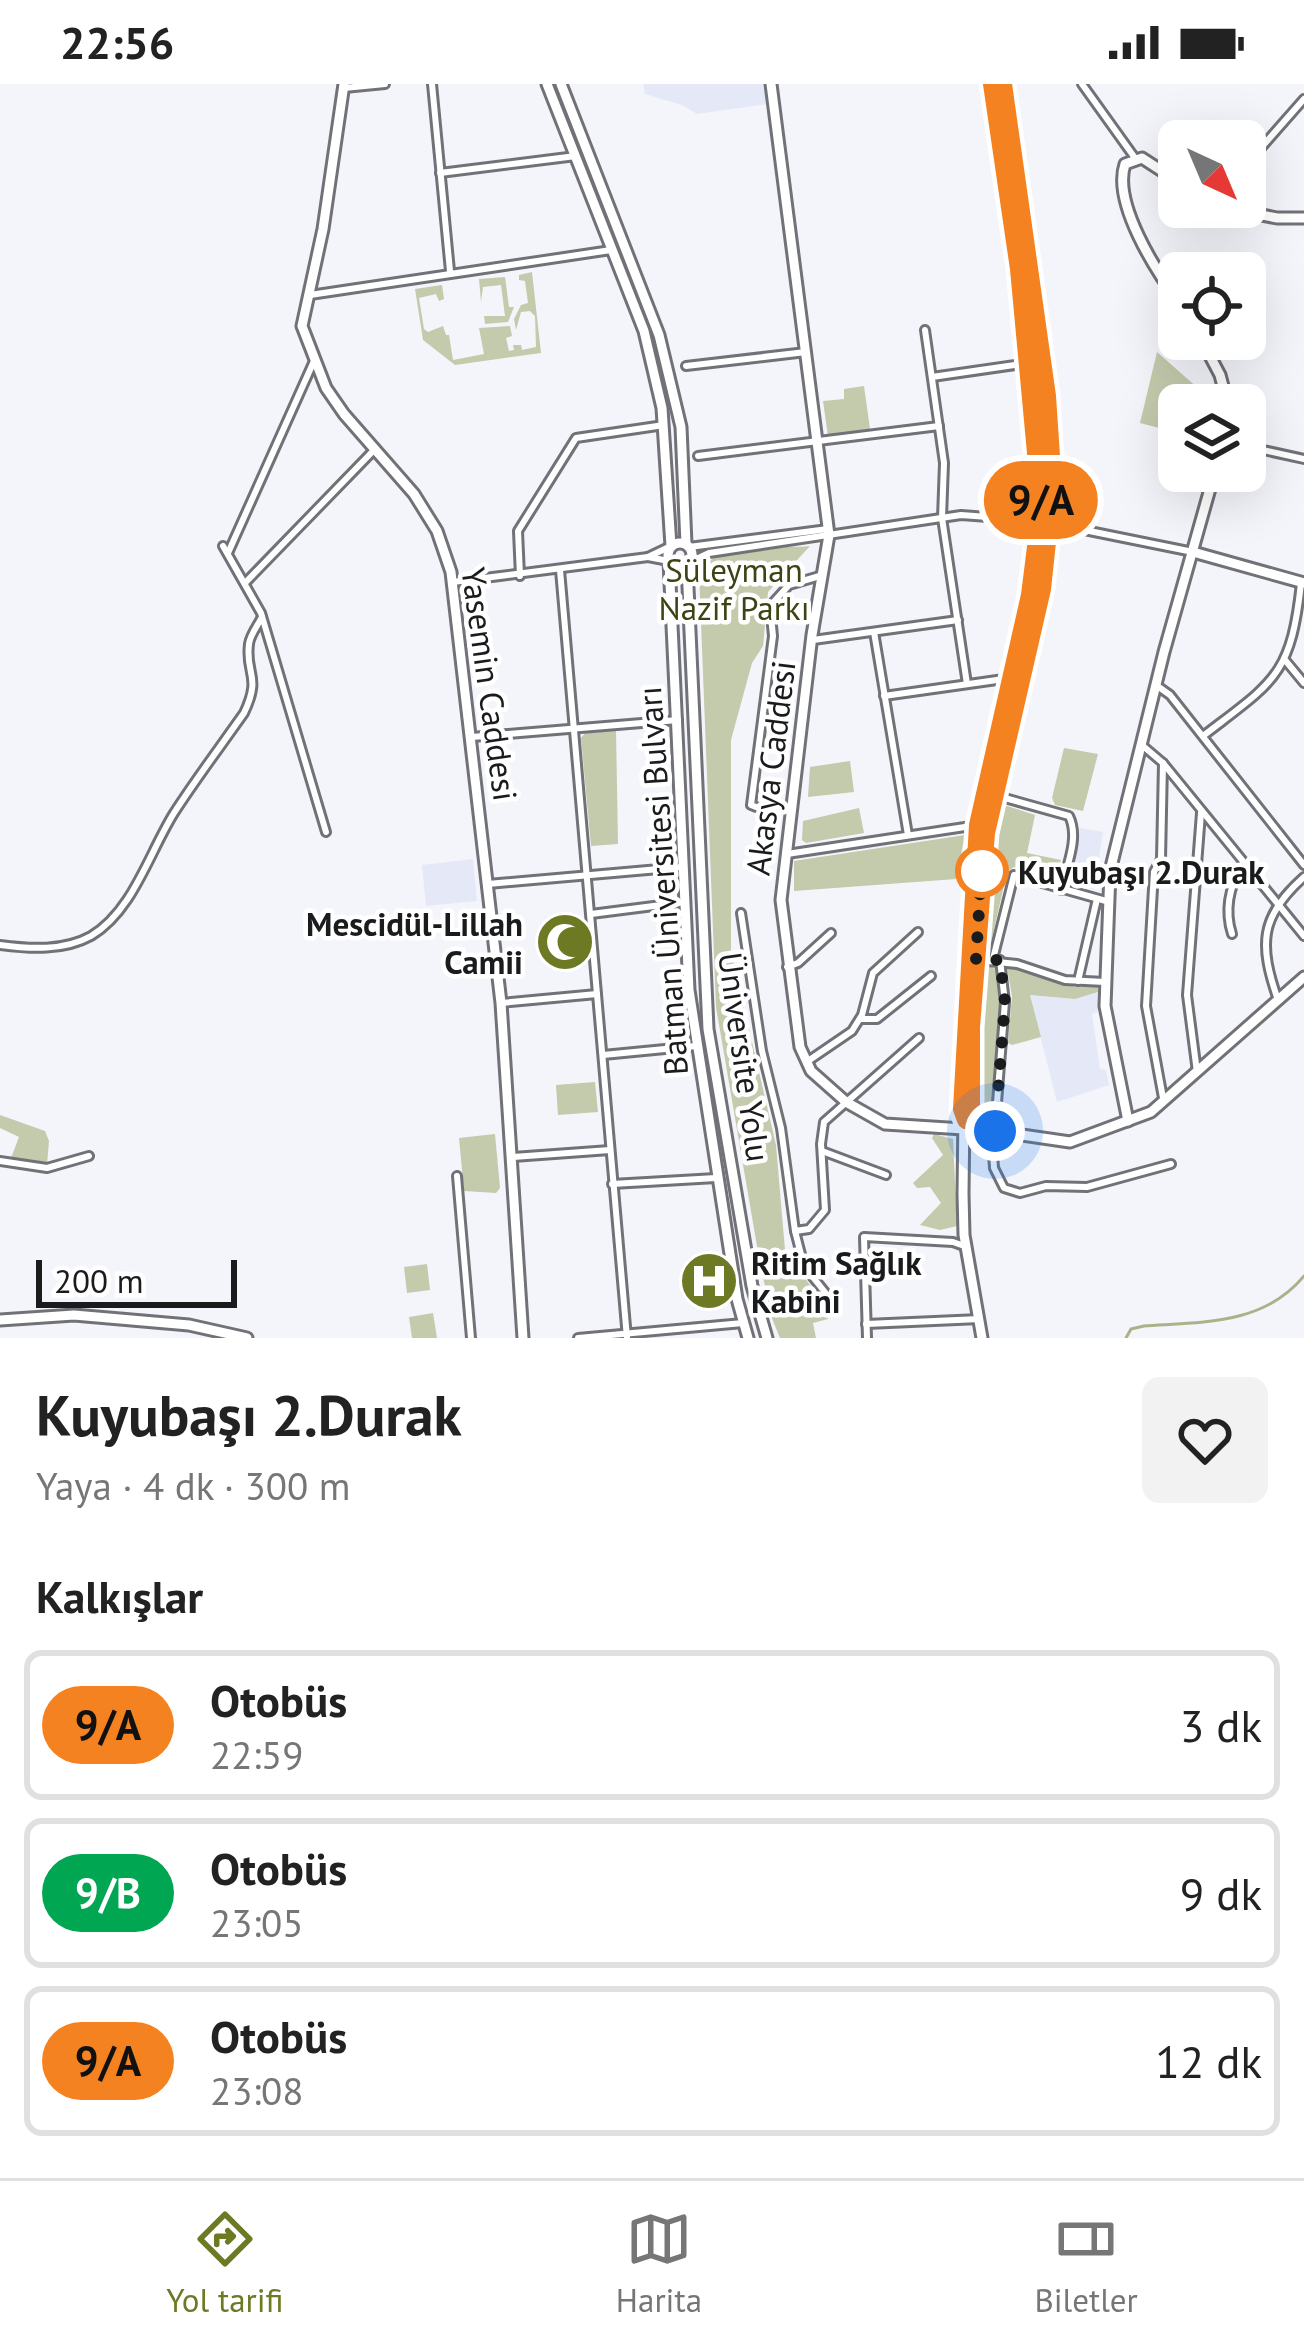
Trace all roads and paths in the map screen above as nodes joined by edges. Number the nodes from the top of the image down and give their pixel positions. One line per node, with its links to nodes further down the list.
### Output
1 (386, 84): 9 (street)
2 (432, 84): 15 (street)
3 (547, 84): 12 (street)
4 (561, 84): 39 (street)
5 (771, 84): 23 (street, Akasya Caddesi)
6 (992, 84): 25 (street)
7 (1003, 84): 37 (street)
8 (1082, 84): 13 (street)
9 (344, 86): 21 (street, Yasemin Caddesi)
10 (1304, 99): 11 (street)
11 (1266, 142)
12 (577, 156): 15 (street); 18 (street)
13 (1135, 158): 14 (street); 19 (street)
14 (1158, 167)
15 (440, 173): 20 (street)
16 (1266, 216): 17 (street)
17 (1304, 218)
18 (614, 248): 20 (street); 28 (street)
19 (1158, 272)
20 (450, 273): 21 (street)
21 (310, 295): 24 (street, Yasemin Caddesi)
22 (925, 330): 27 (street)
23 (806, 352): 26 (street); 30 (street, Akasya Caddesi)
24 (314, 361): 31 (street, Yasemin Caddesi); 49 (street)
25 (1030, 363): 27 (street); 37 (street)
26 (686, 366)
27 (932, 376): 29 (street)
28 (664, 425): 40 (street); 47 (street)
29 (938, 426): 30 (street); 36 (street)
30 (818, 441): 33 (street); 38 (street, Akasya Caddesi)
31 (375, 449): 48 (street, Yasemin Caddesi); 49 (street)
32 (1266, 451): 34 (street)
33 (698, 456)
34 (1304, 459)
35 (1208, 492): 41 (street)
36 (942, 518): 37 (street); 38 (street); 52 (street)
37 (1046, 522): 41 (street); 56 (street); 67 (street)
38 (828, 532): 39 (street); 44 (street); 46 (street, Akasya Caddesi)
39 (687, 545): 40 (street); 44 (street, Üniversite Yolu)
40 (671, 546): 42 (street); 43 (street, Batman Üniversitesi Bulvarı)
41 (1192, 552): 50 (street); 59 (street)
42 (648, 557): 43 (street); 45 (street)
43 (669, 561): 44 (street); 61 (street, Batman Üniversitesi Bulvarı)
44 (688, 564): 136 (street, Üniversite Yolu)
45 (560, 570): 47 (street); 62 (street)
46 (823, 575): 54 (street, Akasya Caddesi); 68 (street)
47 (520, 576): 48 (street)
48 (453, 582): 63 (street, Yasemin Caddesi)
49 (244, 583): 51 (street)
50 (1303, 583): 55 (street)
51 (262, 617): 71 (street); 90 (street)
52 (958, 620): 53 (street); 58 (street)
53 (874, 632): 54 (street); 60 (street)
54 (812, 640): 73 (street, Akasya Caddesi)
55 (1285, 660): 57 (street); 64 (street)
56 (1011, 678): 58 (street); 70 (street)
57 (1304, 683)
58 (967, 684): 60 (street)
59 (1156, 685): 64 (street); 65 (street)
60 (884, 696): 72 (street)
61 (678, 720): 62 (street); 76 (street, Batman Üniversitesi Bulvarı)
62 (575, 726): 63 (street); 77 (street)
63 (472, 736): 79 (street, Yasemin Caddesi)
64 (1203, 736): 75 (street)
65 (1143, 746): 66 (street); 81 (street)
66 (1163, 764): 69 (street); 108 (street)
67 (994, 795): 80 (street); 92 (street)
68 (756, 807)
69 (1201, 813): 74 (street); 106 (street)
70 (978, 825): 72 (street); 92 (street)
71 (326, 832)
72 (908, 835): 73 (street)
73 (787, 854): 93 (street, Akasya Caddesi)
74 (1243, 863): 83 (street); 88 (street)
75 (1304, 865)
76 (683, 867): 77 (street); 82 (street, Batman Üniversitesi Bulvarı)
77 (588, 875): 79 (street); 85 (street)
78 (1304, 877): 83 (street)
79 (488, 884): 100 (street, Yasemin Caddesi)
80 (1061, 890): 81 (street); 91 (street)
81 (1102, 900): 96 (street); 97 (street)
82 (685, 902): 85 (street); 103 (street, Batman Üniversitesi Bulvarı)
83 (1278, 905): 89 (street); 99 (street)
84 (741, 913): 122 (street)
85 (590, 914): 98 (street)
86 (918, 932): 101 (street)
87 (831, 933): 93 (street)
88 (1232, 934)
89 (1304, 936)
90 (0, 946)
91 (996, 959): 92 (street); 96 (street); 111 (street)
92 (972, 960): 110 (street)
93 (787, 967): 105 (street, Akasya Caddesi)
94 (931, 976): 101 (street)
95 (1304, 976): 99 (street)
96 (1078, 981): 97 (street)
97 (1106, 982): 109 (street)
98 (597, 994): 100 (street); 104 (street)
99 (1278, 1000): 106 (street)
100 (501, 1003): 115 (street, Yasemin Caddesi)
101 (859, 1019): 105 (street)
102 (919, 1038): 107 (street)
103 (696, 1046): 104 (street); 120 (street, Batman Üniversitesi Bulvarı)
104 (603, 1055): 112 (street)
105 (807, 1062): 107 (street)
106 (1197, 1072): 108 (street)
107 (846, 1102): 110 (street); 113 (street)
108 (1164, 1102): 109 (street)
109 (1128, 1121): 111 (street)
110 (966, 1126): 111 (street); 123 (street)
111 (995, 1131): 117 (street)
112 (610, 1150): 115 (street); 121 (street)
113 (821, 1151): 119 (street); 122 (street)
114 (89, 1156): 116 (street)
115 (513, 1157): 133 (street, Yasemin Caddesi)
116 (0, 1161)
117 (1171, 1164)
118 (457, 1175): 132 (street)
119 (886, 1175)
120 (718, 1178): 121 (street); 127 (street, Batman Üniversitesi Bulvarı)
121 (612, 1184): 129 (street)
122 (795, 1231): 124 (street)
123 (967, 1247): 125 (street); 128 (street)
124 (828, 1296)
125 (980, 1319): 128 (street); 130 (street)
126 (0, 1320): 131 (street)
127 (743, 1323): 129 (street); 135 (street, Batman Üniversitesi Bulvarı)
128 (866, 1324): 137 (street)
129 (627, 1335): 134 (street)
130 (981, 1336)
131 (247, 1338)
132 (471, 1338)
133 (523, 1338)
134 (578, 1338)
135 (748, 1338)
136 (767, 1338)
137 (867, 1338)

